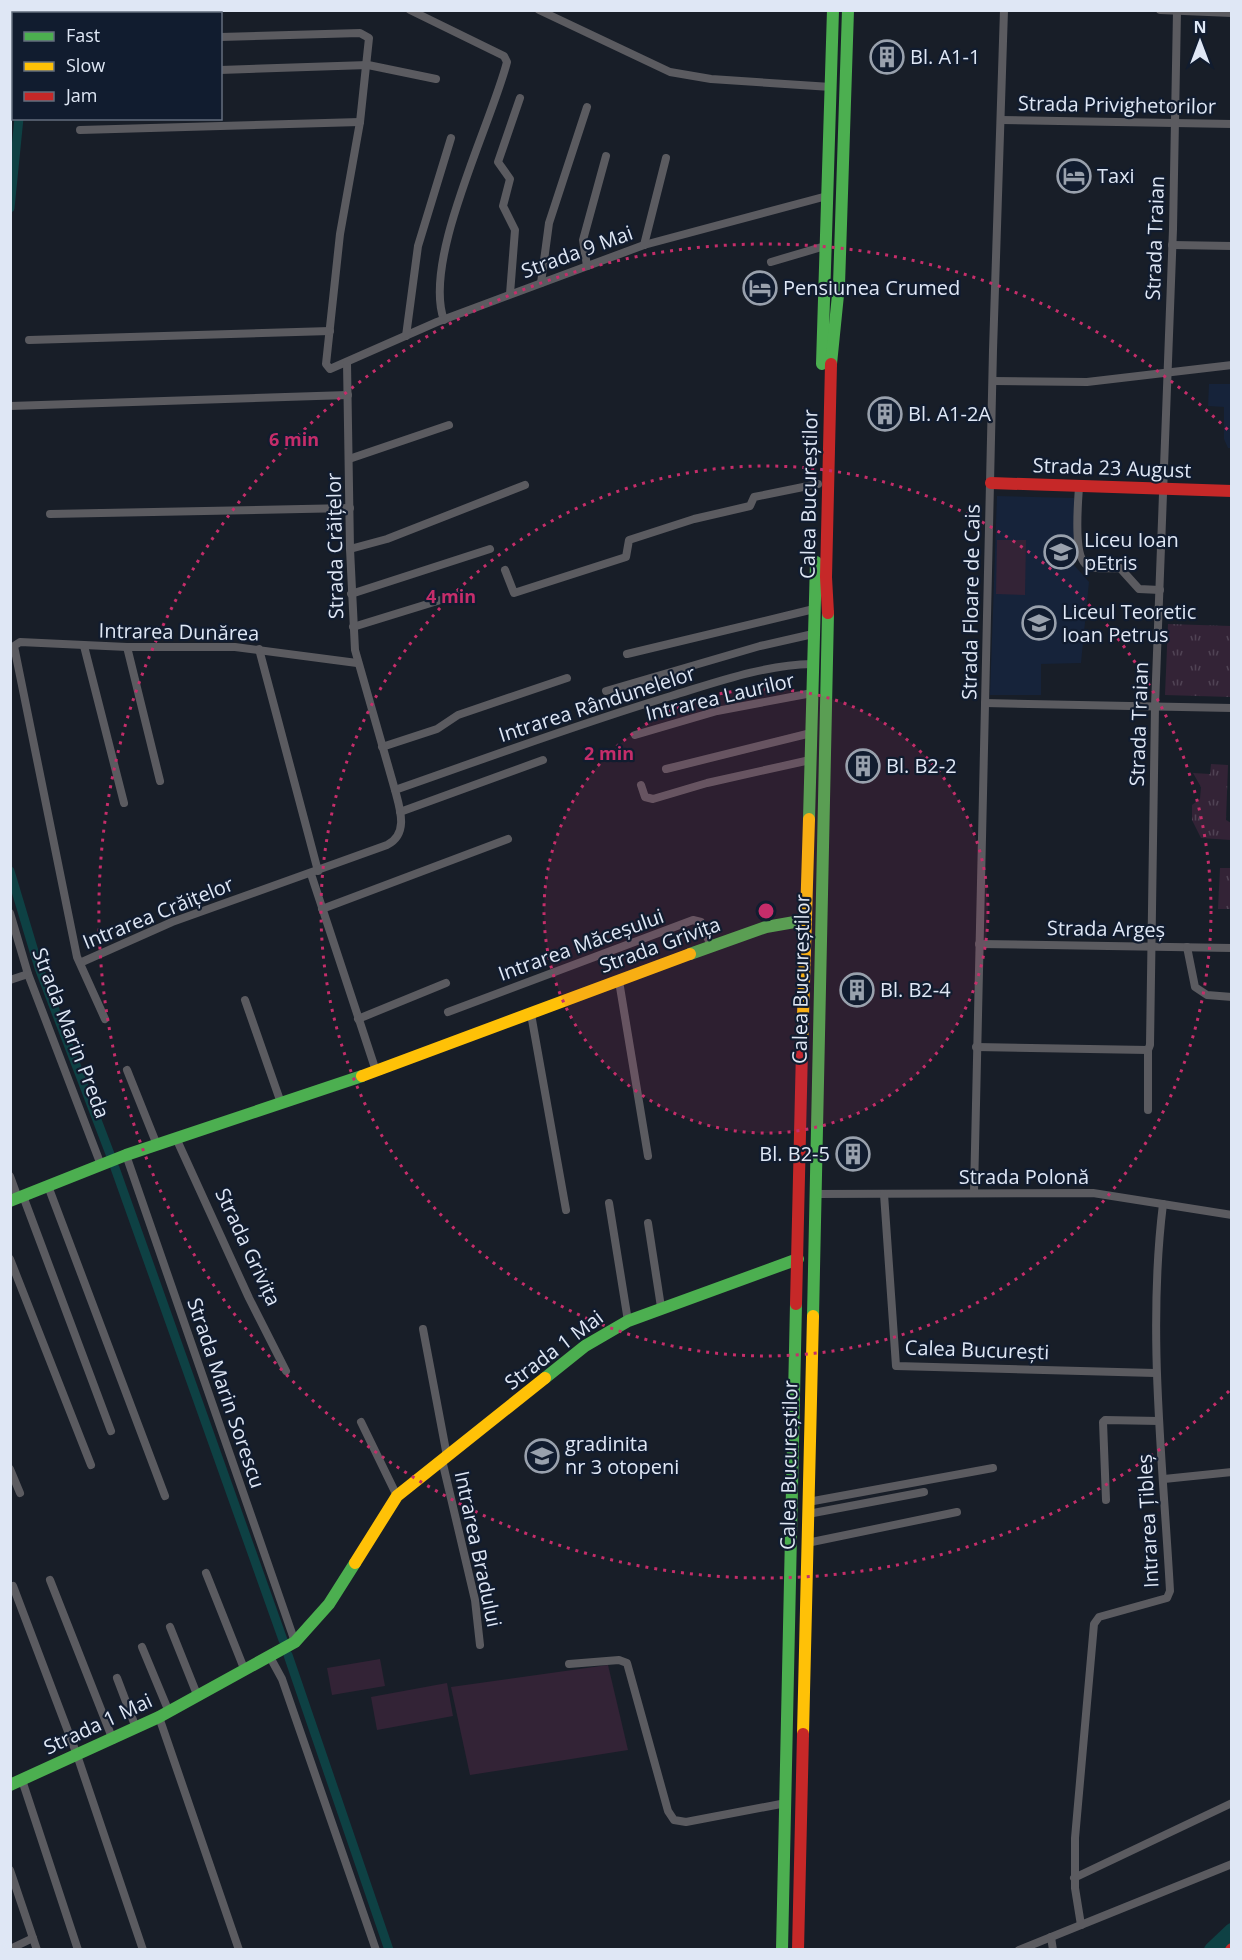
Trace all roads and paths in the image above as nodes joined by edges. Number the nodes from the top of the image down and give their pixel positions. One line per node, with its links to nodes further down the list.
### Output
1 (410, 10): 36 (street)
2 (539, 10): 15 (street)
3 (833, 10): 15 (main road, Calea Bucureștilor)
4 (848, 10): 125 (main road, Calea Bucureștilor)
5 (1004, 10): 19 (street, Strada Floare de Cais)
6 (1160, 10): 7 (street)
7 (1170, 11): 8 (street)
8 (1177, 11): 9 (street); 21 (street, Strada Traian)
9 (1232, 13)
10 (222, 37): 11 (street)
11 (368, 65): 13 (street); 14 (street); 20 (street)
12 (10, 67): 17 (street)
13 (222, 70)
14 (436, 79)
15 (831, 87): 27 (main road, Calea Bucureștilor)
16 (520, 98): 35 (street)
17 (10, 106)
18 (587, 107): 34 (street)
19 (1001, 120): 21 (street, Strada Privighetorilor); 43 (street, Strada Floare de Cais)
20 (360, 122): 23 (street); 37 (street)
21 (1175, 123): 22 (street, Strada Privighetorilor); 30 (street, Strada Traian)
22 (1232, 124)
23 (80, 129)
24 (451, 138): 38 (street)
25 (606, 156): 33 (street)
26 (666, 158): 28 (street)
27 (827, 196): 28 (street, Strada 9 Mai); 29 (main road, Calea Bucureștilor)
28 (644, 246): 33 (street, Strada 9 Mai)
29 (825, 246): 32 (street); 49 (main road, Calea Bucureștilor)
30 (1172, 246): 31 (street); 42 (street, Strada Traian)
31 (1232, 246)
32 (771, 262)
33 (587, 266): 34 (street, Strada 9 Mai)
34 (541, 283): 35 (street, Strada 9 Mai)
35 (510, 294): 36 (street, Strada 9 Mai)
36 (444, 320): 38 (street, Strada 9 Mai)
37 (330, 331): 39 (street); 40 (street)
38 (406, 336): 40 (street, Strada 9 Mai)
39 (29, 340)
40 (347, 363): 44 (street, Strada Crăițelor)
41 (1232, 365): 42 (street)
42 (1166, 372): 43 (street); 52 (street, Strada Traian)
43 (993, 381): 48 (street, Strada Floare de Cais)
44 (348, 395): 45 (street); 47 (street, Strada Crăițelor)
45 (10, 406)
46 (449, 425): 47 (street)
47 (349, 459): 54 (street, Strada Crăițelor)
48 (991, 483): 51 (main road, Strada 23 August); 75 (street, Strada Floare de Cais)
49 (819, 484): 58 (street); 62 (main road, Calea Bucureștilor)
50 (525, 485): 56 (street)
51 (1078, 487): 52 (main road, Strada 23 August); 59 (street)
52 (1162, 489): 53 (main road, Strada 23 August); 59 (street, Strada Traian)
53 (1232, 491)
54 (350, 508): 55 (street); 56 (street, Strada Crăițelor)
55 (50, 514)
56 (350, 549): 60 (street, Strada Crăițelor)
57 (490, 549): 60 (street)
58 (506, 570)
59 (1160, 590): 76 (street, Strada Traian)
60 (351, 594): 63 (street, Strada Crăițelor)
61 (460, 594): 63 (street)
62 (814, 609): 64 (main road, Calea Bucureștilor); 68 (street)
63 (353, 627): 70 (street, Strada Crăițelor)
64 (813, 634): 71 (main road, Calea Bucureștilor); 73 (street)
65 (84, 646): 66 (street, Intrarea Dunărea); 69 (street, Intrarea Dunărea); 87 (street)
66 (128, 647): 67 (street, Intrarea Dunărea); 84 (street)
67 (259, 649): 70 (street, Intrarea Dunărea); 90 (street)
68 (627, 654)
69 (15, 658): 100 (street, Intrarea Crăițelor)
70 (357, 663): 80 (street, Strada Crăițelor)
71 (812, 664): 74 (main road, Calea Bucureștilor); 86 (street, Intrarea Rândunelelor)
72 (567, 678): 80 (street)
73 (606, 691)
74 (812, 693): 78 (main road, Calea Bucureștilor); 79 (street, Intrarea Laurilor)
75 (986, 703): 76 (street); 95 (street, Strada Floare de Cais)
76 (1155, 706): 77 (street); 97 (street, Strada Traian)
77 (1232, 708)
78 (811, 734): 82 (main road, Calea Bucureștilor); 83 (street)
79 (635, 735)
80 (382, 747): 86 (street, Strada Crăițelor)
81 (543, 760): 88 (street)
82 (810, 760): 85 (street); 93 (main road, Calea Bucureștilor)
83 (666, 769)
84 (160, 781)
85 (641, 785)
86 (395, 790): 88 (street, Strada Crăițelor)
87 (124, 803)
88 (400, 812): 90 (street, Strada Crăițelor)
89 (508, 839): 91 (street)
90 (314, 872): 91 (street); 100 (street, Intrarea Crăițelor)
91 (322, 909): 109 (street)
92 (10, 913): 94 (street, Strada Marin Preda)
93 (806, 920): 96 (main road, Strada Grivița); 134 (main road, Calea Bucureștilor)
94 (15, 944): 101 (street, Strada Marin Preda)
95 (979, 944): 97 (street, Strada Argeș); 111 (street, Strada Floare de Cais)
96 (711, 946): 103 (main road, Strada Grivița); 107 (street, Intrarea Măceșului)
97 (1151, 946): 98 (street, Strada Argeș); 112 (street, Strada Traian)
98 (1187, 947): 99 (street, Strada Argeș); 105 (street)
99 (1232, 948)
100 (81, 962): 110 (street)
101 (28, 974): 102 (street); 121 (street, Strada Marin Preda)
102 (10, 980)
103 (619, 981): 108 (main road, Strada Grivița); 120 (street)
104 (446, 983): 109 (street)
105 (1232, 997)
106 (245, 1000): 115 (street)
107 (448, 1012)
108 (531, 1014): 114 (main road, Strada Grivița); 130 (street)
109 (358, 1018): 114 (street)
110 (105, 1019)
111 (976, 1047): 112 (street); 124 (street, Strada Floare de Cais)
112 (1148, 1050): 116 (street, Strada Traian)
113 (127, 1070): 118 (street)
114 (376, 1071): 115 (main road, Strada Grivița)
115 (281, 1103): 117 (main road, Strada Grivița)
116 (1148, 1110)
117 (176, 1138): 118 (main road, Strada Grivița); 138 (street, Strada Grivița)
118 (157, 1145): 119 (main road, Strada Grivița)
119 (126, 1155): 121 (main road, Strada Grivița); 161 (street, Strada Marin Sorescu)
120 (648, 1156)
121 (101, 1165): 123 (main road, Strada Grivița)
122 (10, 1176): 127 (street)
123 (48, 1186): 127 (main road, Strada Grivița); 151 (street)
124 (974, 1193): 126 (street, Strada Polonă); 129 (street, Strada Polonă)
125 (815, 1194): 126 (street, Strada Polonă); 154 (main road, Calea Bucureștilor)
126 (884, 1194): 139 (street, Calea București)
127 (17, 1198): 142 (street)
128 (609, 1203): 136 (street)
129 (1163, 1204): 131 (street, Strada Polonă); 139 (street, Intrarea Țibleș)
130 (566, 1210)
131 (1232, 1215)
132 (648, 1223): 135 (street)
133 (10, 1259): 144 (street)
134 (798, 1259): 135 (main road, Strada 1 Mai); 174 (main road, Calea Bucureștilor)
135 (661, 1307): 136 (main road, Strada 1 Mai)
136 (628, 1321): 143 (main road, Strada 1 Mai)
137 (423, 1329): 143 (street)
138 (286, 1371)
139 (1155, 1373): 140 (street, Intrarea Țibleș)
140 (1159, 1421): 148 (street, Intrarea Țibleș); 153 (street)
141 (361, 1422): 152 (street)
142 (111, 1431)
143 (445, 1458): 152 (main road, Strada 1 Mai); 162 (street, Intrarea Bradului)
144 (91, 1465)
145 (993, 1468): 154 (street)
146 (10, 1469): 150 (street)
147 (1232, 1472): 148 (street)
148 (1164, 1479): 178 (street, Intrarea Țibleș)
149 (924, 1492): 154 (street)
150 (20, 1493)
151 (165, 1496)
152 (397, 1496): 161 (main road, Strada 1 Mai)
153 (1106, 1500)
154 (808, 1508): 156 (main road, Calea Bucureștilor)
155 (957, 1512): 156 (street)
156 (807, 1543): 189 (main road, Calea Bucureștilor)
157 (206, 1573): 166 (street)
158 (50, 1580): 171 (street)
159 (13, 1586): 172 (street)
160 (170, 1627): 168 (street)
161 (295, 1642): 164 (main road, Strada 1 Mai)
162 (480, 1645)
163 (142, 1647): 169 (street, Strada 1 Mai)
164 (270, 1657): 166 (main road, Strada 1 Mai); 187 (street)
165 (569, 1664): 174 (street)
166 (245, 1671): 168 (main road, Strada 1 Mai)
167 (117, 1678): 170 (street)
168 (198, 1696): 169 (main road, Strada 1 Mai)
169 (164, 1715): 170 (main road, Strada 1 Mai); 186 (street)
170 (136, 1728): 171 (main road, Strada 1 Mai)
171 (113, 1740): 172 (main road, Strada 1 Mai)
172 (77, 1755): 173 (main road, Strada 1 Mai); 185 (street)
173 (16, 1782): 184 (street)
174 (786, 1803): 188 (main road, Calea Bucureștilor)
175 (1232, 1803): 178 (street)
176 (1232, 1864): 179 (street)
177 (10, 1870): 181 (street)
178 (1074, 1878): 179 (street, Intrarea Țibleș)
179 (1081, 1925): 180 (street)
180 (1051, 1937): 190 (street); 191 (street)
181 (33, 1938): 182 (street); 183 (street)
182 (10, 1949)
183 (37, 1950)
184 (78, 1950)
185 (143, 1950)
186 (239, 1950)
187 (376, 1950)
188 (782, 1950)
189 (798, 1950)
190 (1019, 1950)
191 (1053, 1950)

